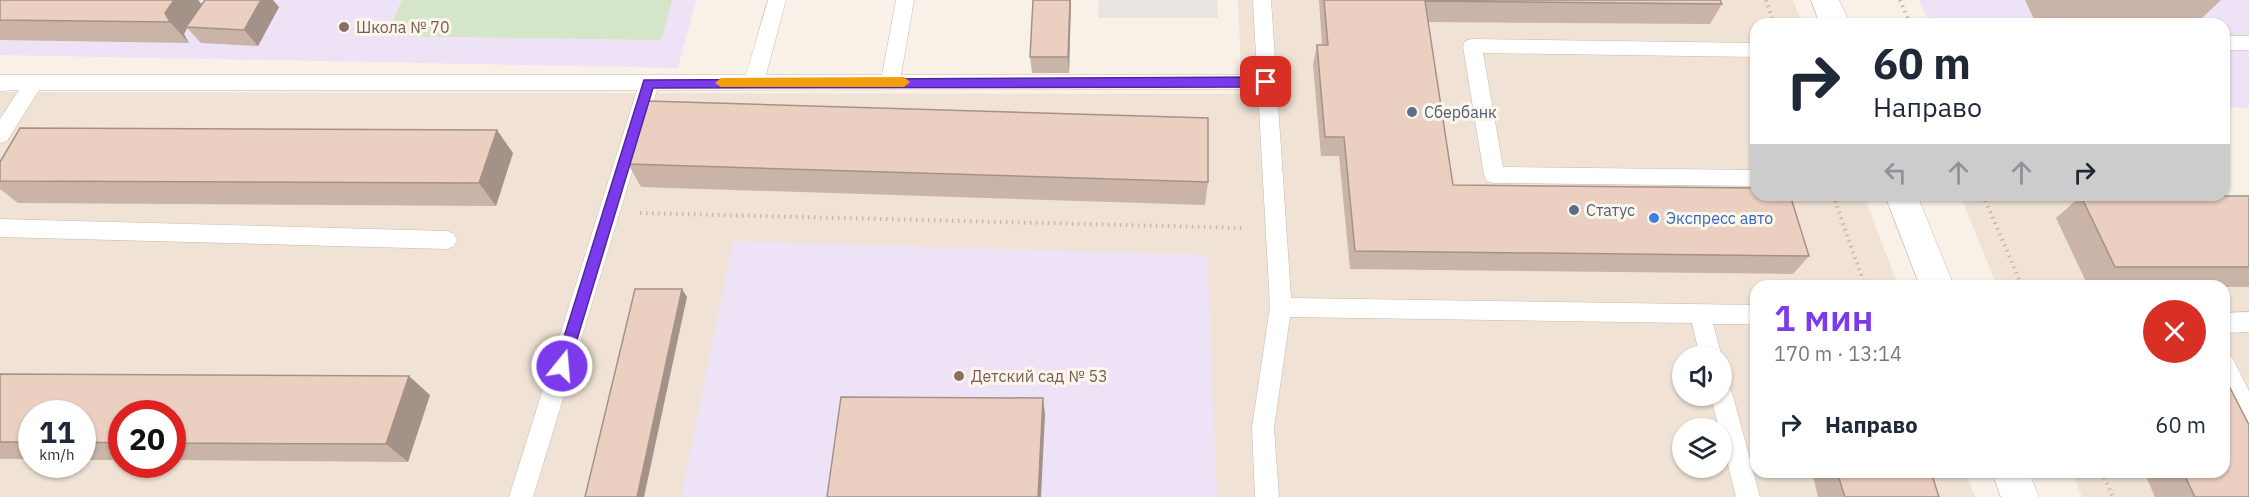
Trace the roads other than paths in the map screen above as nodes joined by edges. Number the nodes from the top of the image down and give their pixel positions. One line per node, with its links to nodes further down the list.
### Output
1 (777, 0): 9 (lane)
2 (904, 0): 10 (lane)
3 (1262, 0): 11 (lane)
4 (1825, 0): 5 (street)
5 (1832, 18)
6 (2230, 43): 7 (lane)
7 (2249, 43)
8 (1750, 50): 16 (lane)
9 (754, 82): 10 (lane); 14 (lane)
10 (890, 82): 11 (lane)
11 (1266, 82): 21 (lane)
12 (0, 83): 13 (lane)
13 (34, 83): 14 (lane); 15 (lane)
14 (649, 83): 31 (lane)
15 (0, 135)
16 (1750, 178)
17 (1903, 201): 20 (street)
18 (0, 228): 19 (lane)
19 (447, 240)
20 (1935, 280)
21 (1281, 307): 22 (lane); 32 (lane)
22 (1701, 314): 23 (lane); 26 (lane)
23 (1750, 315)
24 (2230, 322): 25 (lane)
25 (2249, 322)
26 (1709, 346)
27 (2230, 376): 29 (lane)
28 (1725, 406): 33 (lane)
29 (2249, 415)
30 (2012, 478): 34 (street)
31 (521, 497)
32 (1267, 497)
33 (1748, 497)
34 (2020, 497)

